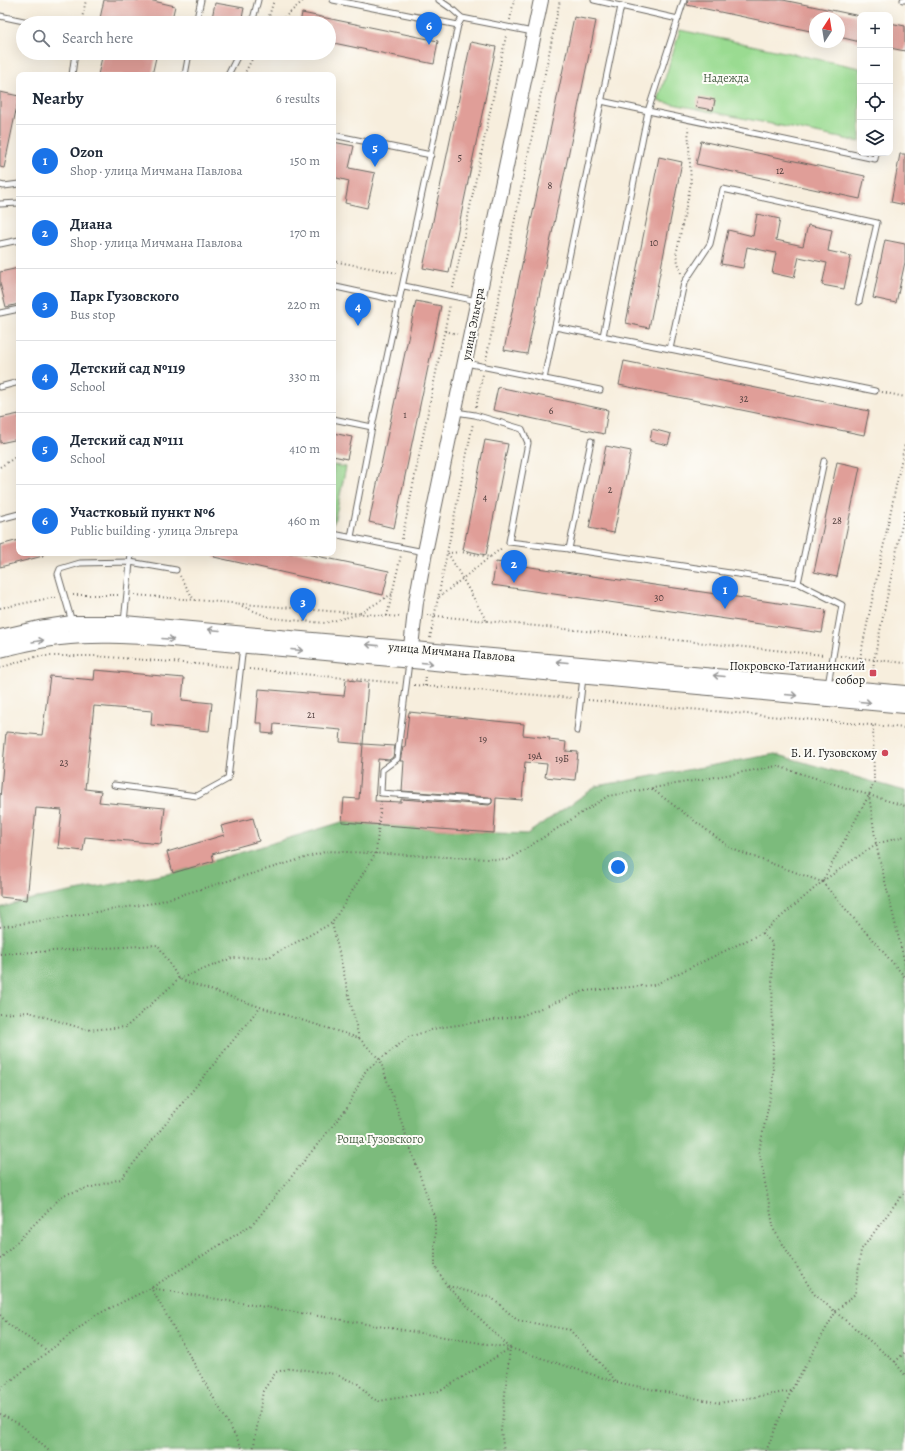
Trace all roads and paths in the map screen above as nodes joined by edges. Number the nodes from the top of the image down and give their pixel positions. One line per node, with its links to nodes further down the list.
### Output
1 (86, 0): 15 (path)
2 (201, 0): 16 (lane)
3 (258, 0): 17 (lane)
4 (274, 0): 18 (path)
5 (304, 0): 19 (path)
6 (333, 0): 24 (lane)
7 (439, 0): 20 (lane)
8 (514, 0): 23 (path)
9 (541, 0): 26 (main road, улица Эльгера)
10 (560, 0): 66 (path)
11 (594, 0): 13 (lane)
12 (684, 0): 21 (lane)
13 (621, 6): 21 (lane); 35 (lane)
14 (0, 16): 22 (lane)
15 (83, 16)
16 (198, 16)
17 (254, 16)
18 (269, 16)
19 (286, 16)
20 (462, 18): 24 (lane); 26 (lane)
21 (678, 18): 36 (lane)
22 (16, 19)
23 (509, 23)
24 (458, 25): 40 (lane)
25 (507, 32): 54 (path)
26 (534, 32): 57 (main road, улица Эльгера)
27 (74, 60): 31 (lane)
28 (188, 60): 32 (lane)
29 (235, 60): 33 (lane)
30 (252, 60): 34 (path)
31 (72, 72)
32 (186, 72)
33 (229, 72)
34 (246, 72)
35 (602, 101): 36 (lane); 61 (lane)
36 (648, 111): 37 (lane); 64 (lane)
37 (687, 119): 39 (lane); 51 (path)
38 (336, 136): 40 (lane)
39 (857, 154)
40 (431, 155): 50 (lane)
41 (865, 156): 42 (lane)
42 (875, 156)
43 (16, 184): 44 (lane)
44 (0, 186)
45 (16, 202): 46 (lane)
46 (0, 204)
47 (16, 241): 48 (lane)
48 (0, 244)
49 (336, 262): 50 (path)
50 (406, 274): 52 (lane)
51 (684, 283): 58 (lane); 65 (lane)
52 (404, 286): 55 (lane); 57 (lane)
53 (336, 287): 55 (lane)
54 (453, 291)
55 (400, 301): 79 (lane)
56 (451, 301): 62 (path)
57 (478, 301): 67 (main road, улица Эльгера)
58 (859, 302)
59 (16, 310): 60 (lane)
60 (0, 313)
61 (555, 327): 64 (lane); 69 (lane)
62 (445, 331): 63 (path); 91 (path)
63 (463, 335)
64 (603, 336): 65 (lane)
65 (670, 349): 73 (lane)
66 (486, 358)
67 (465, 362): 69 (lane); 76 (main road, улица Эльгера)
68 (483, 371): 75 (path)
69 (544, 379): 72 (lane)
70 (16, 383): 71 (lane)
71 (0, 387)
72 (600, 390)
73 (875, 391): 74 (path)
74 (905, 397)
75 (475, 411)
76 (455, 412): 90 (lane); 93 (main road, улица Эльгера)
77 (336, 420): 79 (lane)
78 (474, 421): 95 (path)
79 (372, 427): 89 (lane)
80 (591, 441): 92 (lane)
81 (905, 443): 125 (path)
82 (16, 457): 84 (path)
83 (824, 461): 101 (lane)
84 (0, 467)
85 (905, 510): 126 (path)
86 (16, 515): 87 (lane)
87 (0, 519)
88 (336, 534): 89 (lane)
89 (351, 537): 93 (lane)
90 (509, 542): 92 (lane); 97 (path)
91 (401, 544)
92 (569, 549): 101 (lane)
93 (426, 552): 122 (main road, улица Эльгера)
94 (401, 553): 102 (path)
95 (448, 553): 97 (path); 100 (path); 107 (path)
96 (131, 556): 98 (lane)
97 (490, 557): 100 (path)
98 (130, 562): 99 (lane); 116 (lane); 117 (lane)
99 (176, 570): 108 (path)
100 (463, 579): 107 (path); 115 (path)
101 (798, 583): 137 (lane)
102 (392, 593): 111 (path); 113 (path)
103 (69, 595): 104 (path)
104 (123, 595)
105 (131, 595): 108 (path)
106 (62, 596): 110 (path)
107 (439, 597): 112 (path)
108 (194, 600): 109 (path)
109 (239, 604): 111 (path); 111 (path)
110 (0, 608)
111 (359, 614): 113 (path)
112 (435, 615): 115 (path); 120 (path)
113 (387, 616): 114 (path)
114 (406, 617)
115 (486, 621): 123 (path)
116 (72, 623): 117 (main road, улица Мичмана Павлова); 118 (main road, улица Мичмана Павлова)
117 (124, 629): 119 (main road, улица Мичмана Павлова); 121 (main road, улица Мичмана Павлова, one-way to 117)
118 (0, 637)
119 (243, 639): 122 (main road, улица Мичмана Павлова); 145 (lane)
120 (429, 641)
121 (0, 650)
122 (410, 655): 132 (main road, улица Мичмана Павлова); 147 (lane)
123 (827, 655)
124 (837, 656): 125 (path)
125 (860, 658): 126 (path)
126 (874, 660): 127 (path); 133 (path)
127 (905, 663)
128 (0, 668): 129 (path)
129 (238, 668)
130 (245, 669): 134 (path)
131 (427, 669): 136 (path)
132 (584, 670): 137 (main road, улица Мичмана Павлова); 144 (lane)
133 (873, 673)
134 (403, 684)
135 (413, 684): 136 (path)
136 (425, 686): 139 (path)
137 (827, 692): 138 (main road, улица Мичмана Павлова); 141 (main road, улица Мичмана Павлова, one-way to 141)
138 (905, 693)
139 (577, 699)
140 (587, 700): 142 (path)
141 (905, 706)
142 (873, 724): 143 (path); 148 (path)
143 (905, 728)
144 (577, 731)
145 (114, 785)
146 (652, 788): 148 (path); 153 (path); 154 (path)
147 (381, 793): 149 (lane); 153 (path)
148 (869, 795): 150 (path); 152 (path); 154 (path)
149 (489, 801)
150 (905, 806)
151 (905, 836): 152 (path)
152 (876, 844): 154 (path); 159 (path)
153 (376, 853): 155 (path); 156 (path)
154 (822, 882): 157 (path); 160 (path)
155 (332, 923): 161 (path); 164 (path)
156 (0, 927)
157 (762, 933): 165 (path); 170 (path)
158 (0, 954): 161 (path)
159 (905, 964)
160 (905, 977)
161 (180, 979): 162 (path); 163 (path)
162 (260, 1008): 164 (path); 167 (path)
163 (0, 1014)
164 (360, 1038): 165 (path)
165 (380, 1060): 168 (path); 169 (path)
166 (905, 1191): 170 (path)
167 (0, 1259)
168 (447, 1286): 172 (path); 177 (path)
169 (151, 1288): 172 (path); 173 (path); 182 (path)
170 (836, 1311): 175 (path); 179 (path)
171 (0, 1315): 173 (path)
172 (510, 1348): 177 (path); 183 (path); 184 (path)
173 (49, 1352): 178 (path)
174 (905, 1352): 175 (path)
175 (895, 1362): 176 (path)
176 (905, 1375)
177 (616, 1382): 179 (path)
178 (0, 1389)
179 (791, 1391): 185 (path)
180 (0, 1414): 181 (path)
181 (49, 1451)
182 (244, 1451)
183 (253, 1451)
184 (504, 1451)
185 (766, 1451)

